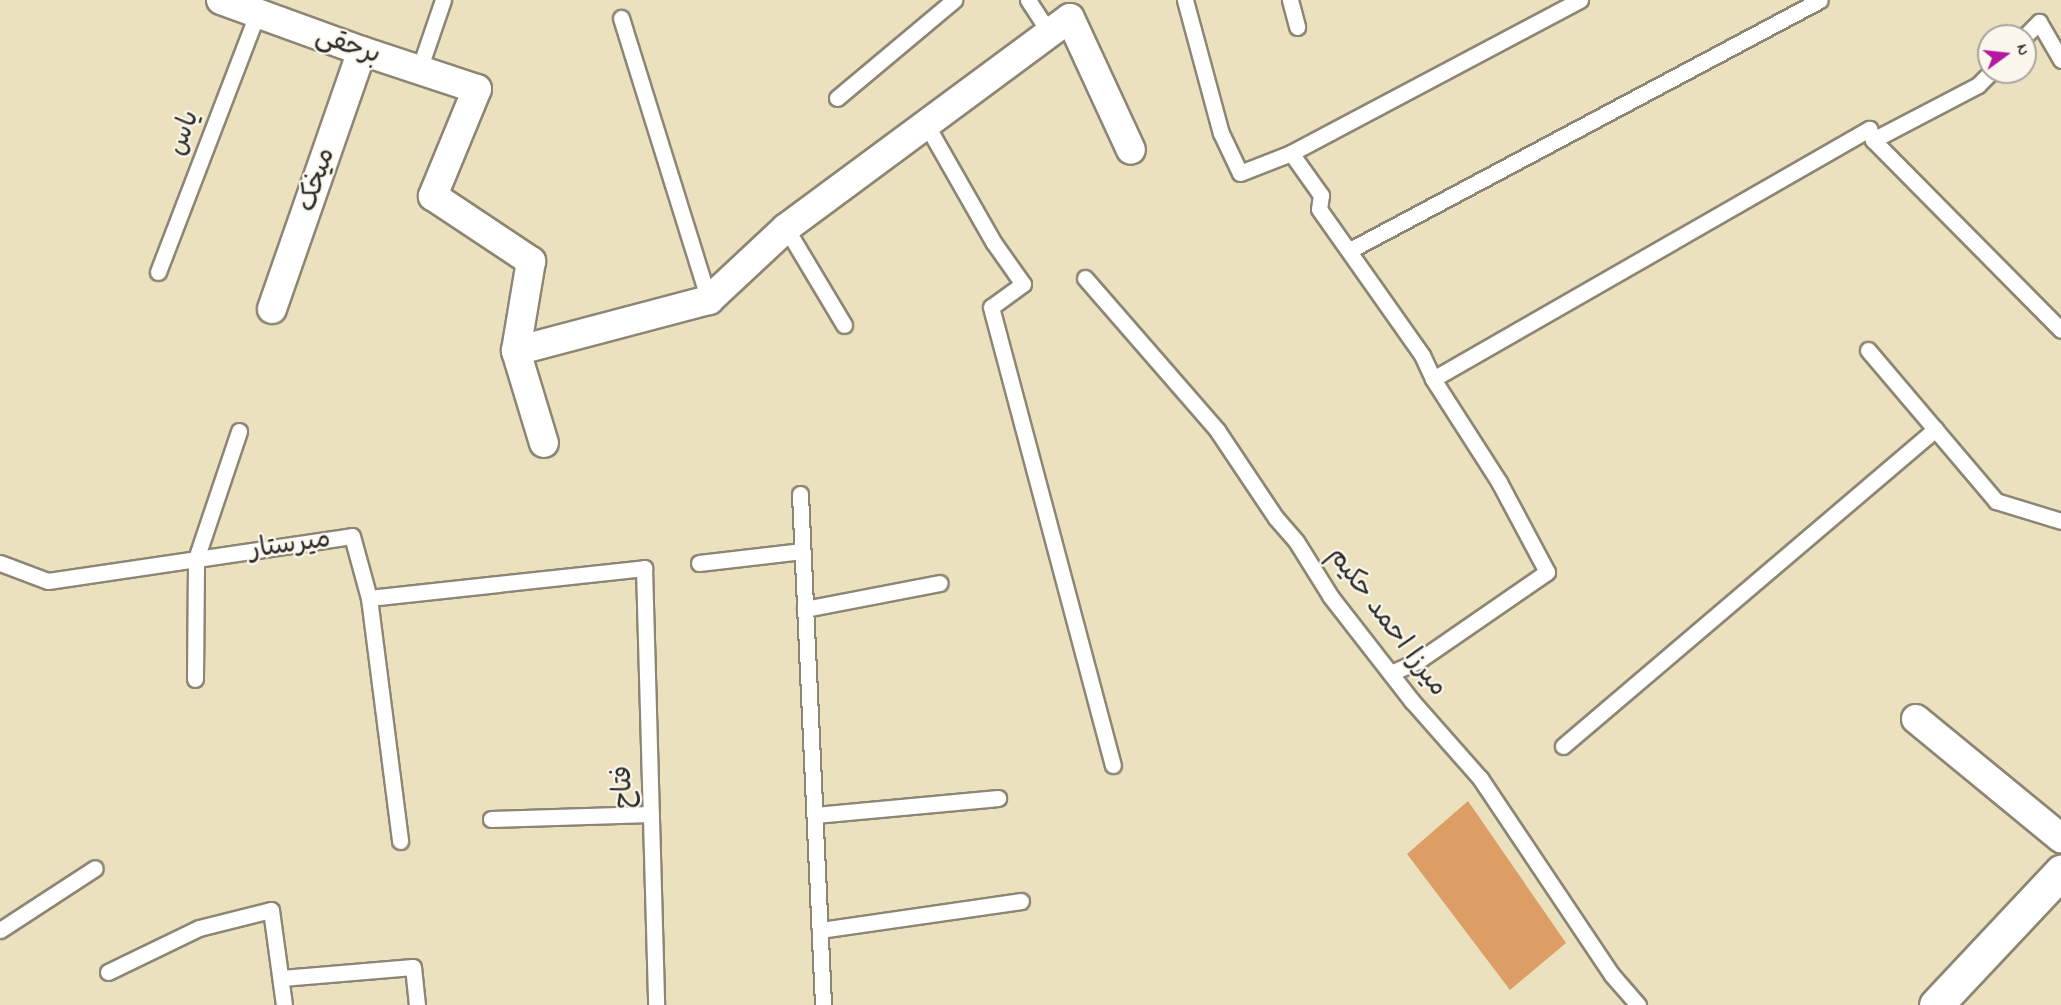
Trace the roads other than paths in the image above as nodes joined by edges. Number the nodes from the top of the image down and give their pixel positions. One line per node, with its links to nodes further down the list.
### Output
1 (220, 0): 9 (street, برحقی)
2 (443, 0): 16 (lane)
3 (954, 0): 18 (lane)
4 (1028, 0): 13 (lane)
5 (1185, 0): 22 (lane)
6 (1290, 0): 12 (lane)
7 (1580, 0): 22 (lane)
8 (1820, 0): 24 (lane)
9 (257, 14): 14 (street, برحقی); 25 (lane, یاس)
10 (621, 18): 27 (lane)
11 (2037, 24): 15 (lane)
12 (1297, 27)
13 (1051, 35): 19 (street); 21 (street)
14 (362, 51): 16 (street, برحقی); 28 (street, میخک)
15 (2061, 60)
16 (419, 70): 32 (street, برحقی)
17 (1979, 84): 20 (lane)
18 (837, 98)
19 (926, 124): 23 (street); 50 (lane)
20 (1873, 140): 30 (lane); 33 (lane)
21 (1131, 150)
22 (1292, 153): 24 (lane)
23 (786, 228): 27 (street); 29 (lane)
24 (1350, 250): 33 (lane)
25 (158, 272)
26 (1085, 279): 46 (lane, میرزا احمد حکیم)
27 (709, 300): 32 (street)
28 (272, 309)
29 (844, 325)
30 (2061, 330)
31 (1868, 350): 34 (lane)
32 (516, 351): 36 (street)
33 (1433, 379): 46 (lane)
34 (1935, 429): 38 (lane); 49 (lane)
35 (239, 431): 40 (lane)
36 (544, 442)
37 (800, 494): 39 (lane)
38 (2061, 521)
39 (802, 551): 42 (lane); 45 (lane)
40 (196, 559): 41 (lane, میرستار); 44 (lane, میرستار); 47 (lane)
41 (0, 563)
42 (699, 563)
43 (940, 583): 45 (lane)
44 (369, 598): 52 (lane, فتاح); 56 (lane)
45 (805, 609): 53 (lane)
46 (1391, 673): 68 (lane, میرزا احمد حکیم)
47 (195, 679)
48 (1916, 719): 55 (street)
49 (1563, 746)
50 (1113, 765)
51 (998, 798): 53 (lane)
52 (651, 814): 54 (lane); 66 (lane, فتاح)
53 (815, 815): 61 (lane)
54 (491, 819)
55 (2061, 838)
56 (400, 841)
57 (95, 868): 60 (lane)
58 (2061, 872): 69 (street)
59 (1021, 901): 61 (lane)
60 (0, 930)
61 (820, 930): 67 (lane)
62 (108, 972): 63 (lane)
63 (282, 978): 64 (lane); 65 (lane)
64 (284, 1005)
65 (417, 1005)
66 (656, 1005)
67 (823, 1005)
68 (1638, 1005)
69 (1936, 1005)

